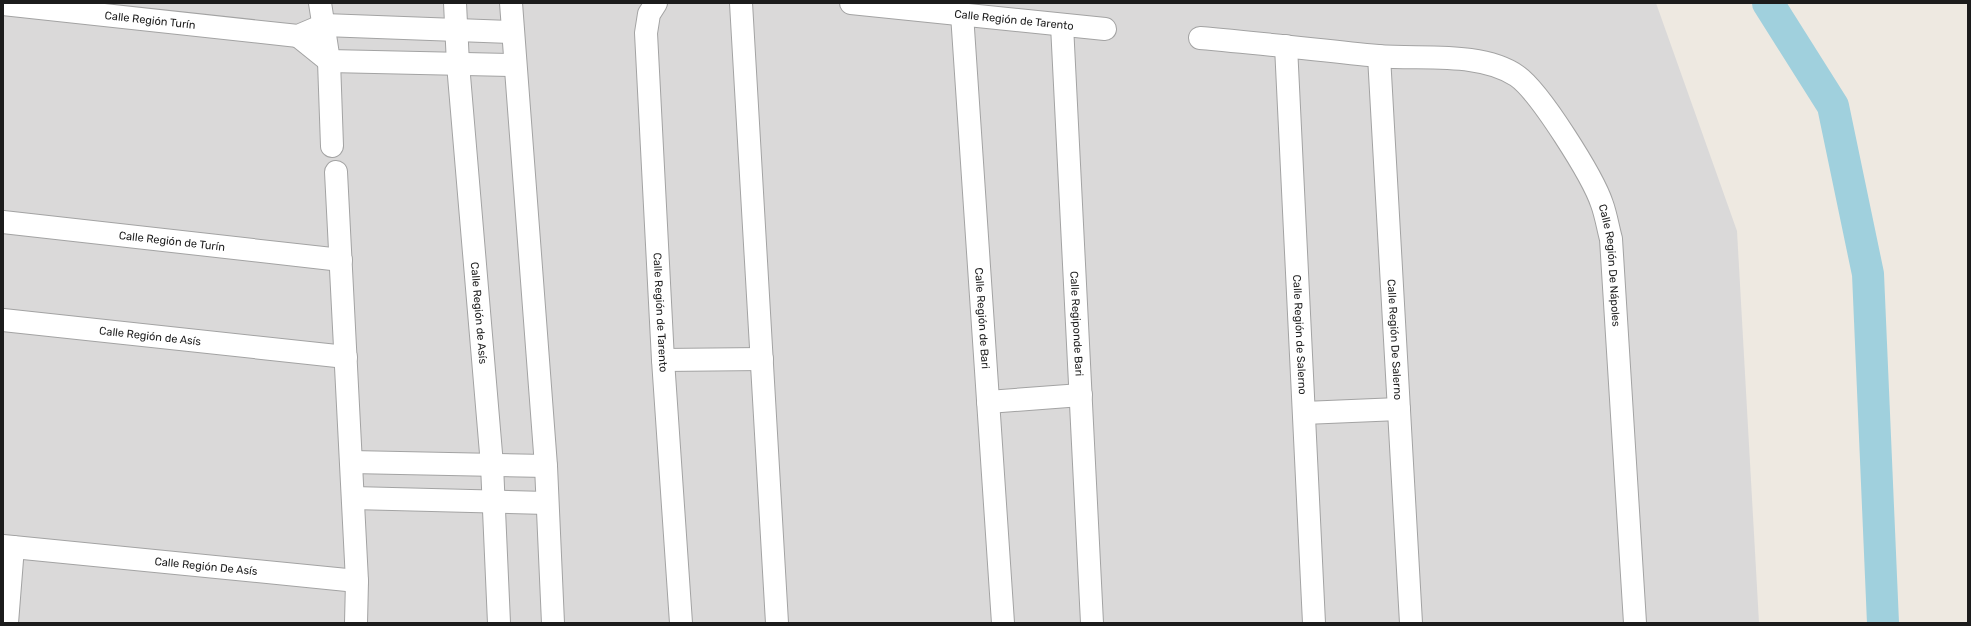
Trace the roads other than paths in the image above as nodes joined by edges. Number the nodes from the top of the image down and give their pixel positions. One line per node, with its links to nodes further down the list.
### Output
1 (320, 3): 9 (street)
2 (455, 3): 12 (street, Calle Región de Asís)
3 (511, 3): 13 (street)
4 (656, 3): 28 (street, Calle Región de Tarento)
5 (741, 3): 27 (street)
6 (851, 3): 8 (street, Calle Región de Tarento)
7 (3, 4): 14 (street, Calle Región Turín)
8 (962, 14): 10 (street, Calle Región de Tarento); 30 (street, Calle Región de Bari)
9 (324, 25): 12 (street); 14 (street, Calle Región Turín); 18 (street)
10 (1062, 25): 11 (street, Calle Región de Tarento); 29 (street, Calle Regiponde Bari)
11 (1105, 29)
12 (457, 30): 13 (street); 19 (street, Calle Región de Asís)
13 (513, 32): 20 (street)
14 (298, 36): 18 (street)
15 (1200, 38): 16 (street)
16 (1286, 46): 17 (street); 32 (street, Calle Región de Salerno)
17 (1379, 56): 31 (street, Calle Región De Salerno); 51 (street, Calle Región De Nápoles)
18 (329, 61): 19 (street); 21 (street)
19 (458, 64): 20 (street); 34 (street, Calle Región de Asís)
20 (514, 65): 35 (street)
21 (332, 146)
22 (336, 172): 24 (street)
23 (3, 222): 24 (street, Calle Región de Turín)
24 (340, 260): 26 (street)
25 (3, 320): 26 (street, Calle Región de Asís)
26 (346, 357): 33 (street)
27 (762, 359): 28 (street); 46 (street)
28 (663, 360): 45 (street, Calle Región de Tarento)
29 (1081, 395): 30 (street); 48 (street, Calle Regiponde Bari)
30 (988, 402): 47 (street, Calle Región de Bari)
31 (1399, 409): 32 (street); 50 (street, Calle Región De Salerno)
32 (1304, 413): 49 (street, Calle Región de Salerno)
33 (351, 462): 34 (street); 36 (street)
34 (492, 465): 35 (street); 37 (street, Calle Región de Asís)
35 (546, 466): 38 (street)
36 (353, 498): 37 (street); 40 (street)
37 (494, 502): 38 (street); 43 (street, Calle Región de Asís)
38 (548, 503): 44 (street)
39 (8, 546): 40 (street, Calle Región De Asís); 41 (street, Calle Región De Asís)
40 (357, 581): 42 (street)
41 (7, 623)
42 (356, 623)
43 (499, 623)
44 (553, 623)
45 (681, 623)
46 (777, 623)
47 (1003, 623)
48 (1092, 623)
49 (1314, 623)
50 (1411, 623)
51 (1635, 623)

